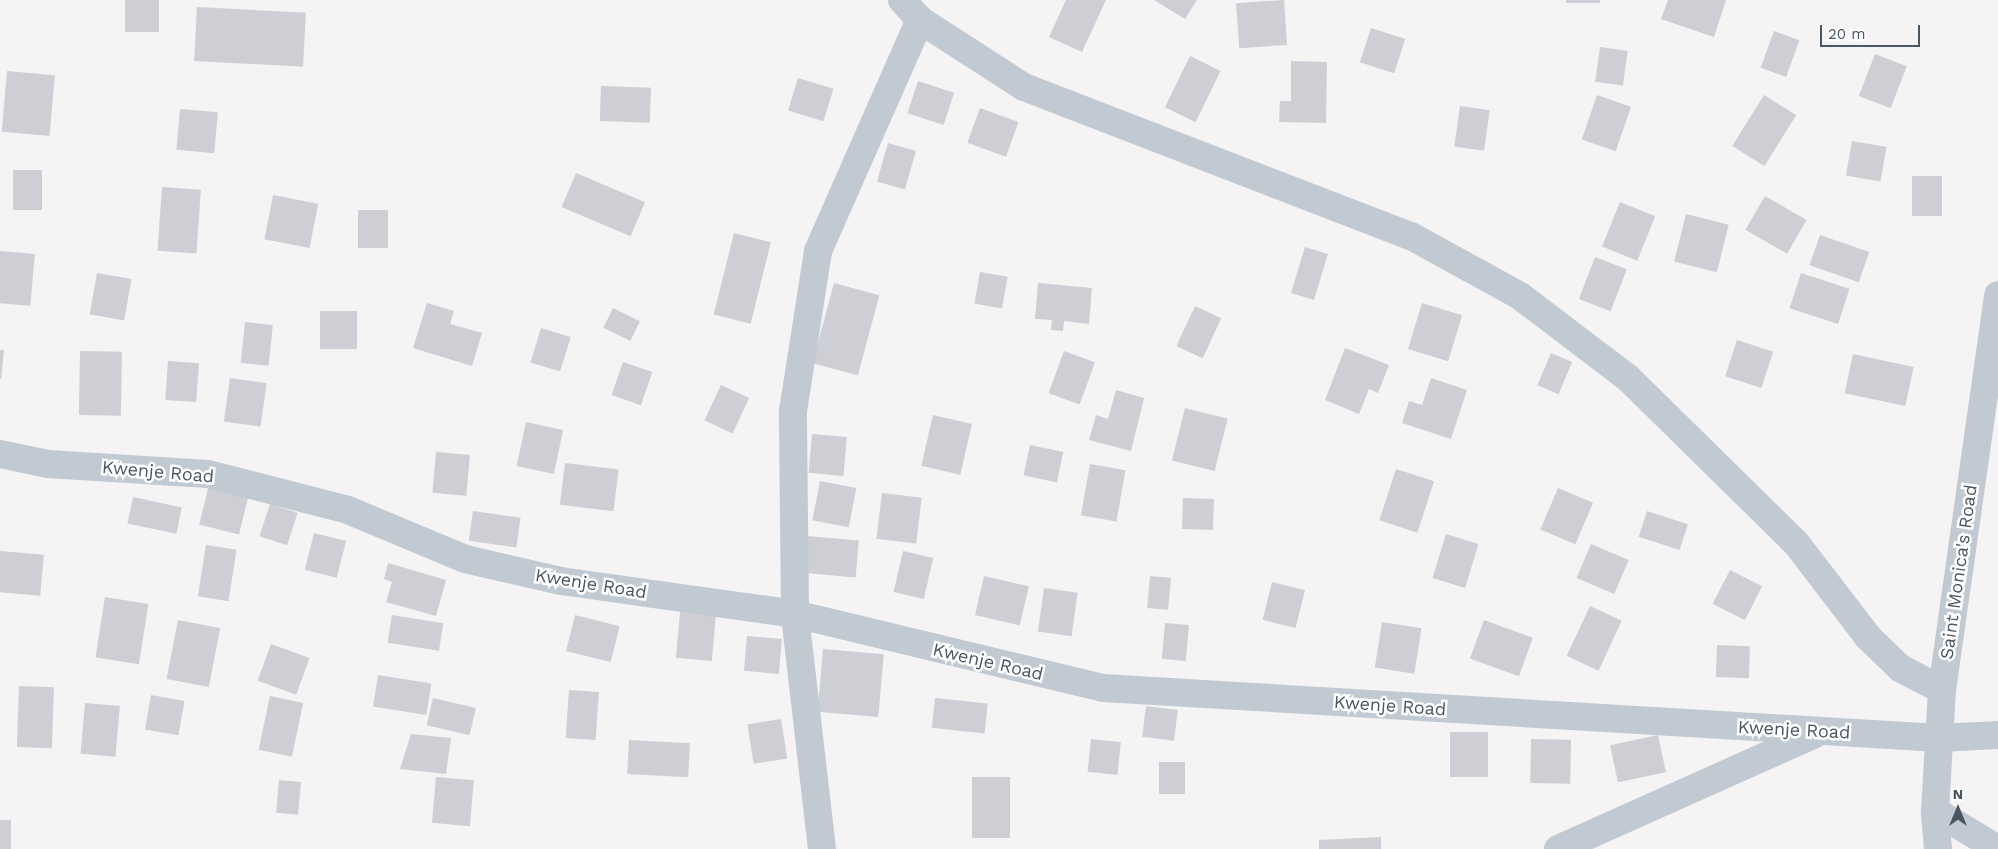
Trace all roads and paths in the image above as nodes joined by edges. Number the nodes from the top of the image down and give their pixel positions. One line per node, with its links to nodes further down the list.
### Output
1 (902, 0): 2 (street)
2 (920, 20): 6 (street); 7 (street)
3 (1998, 295): 4 (street, Saint Monica's Road)
4 (1991, 390): 7 (street, Saint Monica's Road)
5 (0, 454): 6 (street, Kwenje Road)
6 (795, 614): 8 (street, Kwenje Road); 12 (street)
7 (1942, 690): 10 (street, Saint Monica's Road)
8 (1819, 732): 10 (street, Kwenje Road); 13 (street)
9 (1998, 735): 10 (street, Kwenje Road)
10 (1939, 738): 11 (street, Saint Monica's Road)
11 (1935, 811): 14 (street, Saint Monica's Road); 15 (street)
12 (822, 849)
13 (1558, 849)
14 (1938, 849)
15 (1998, 849)

